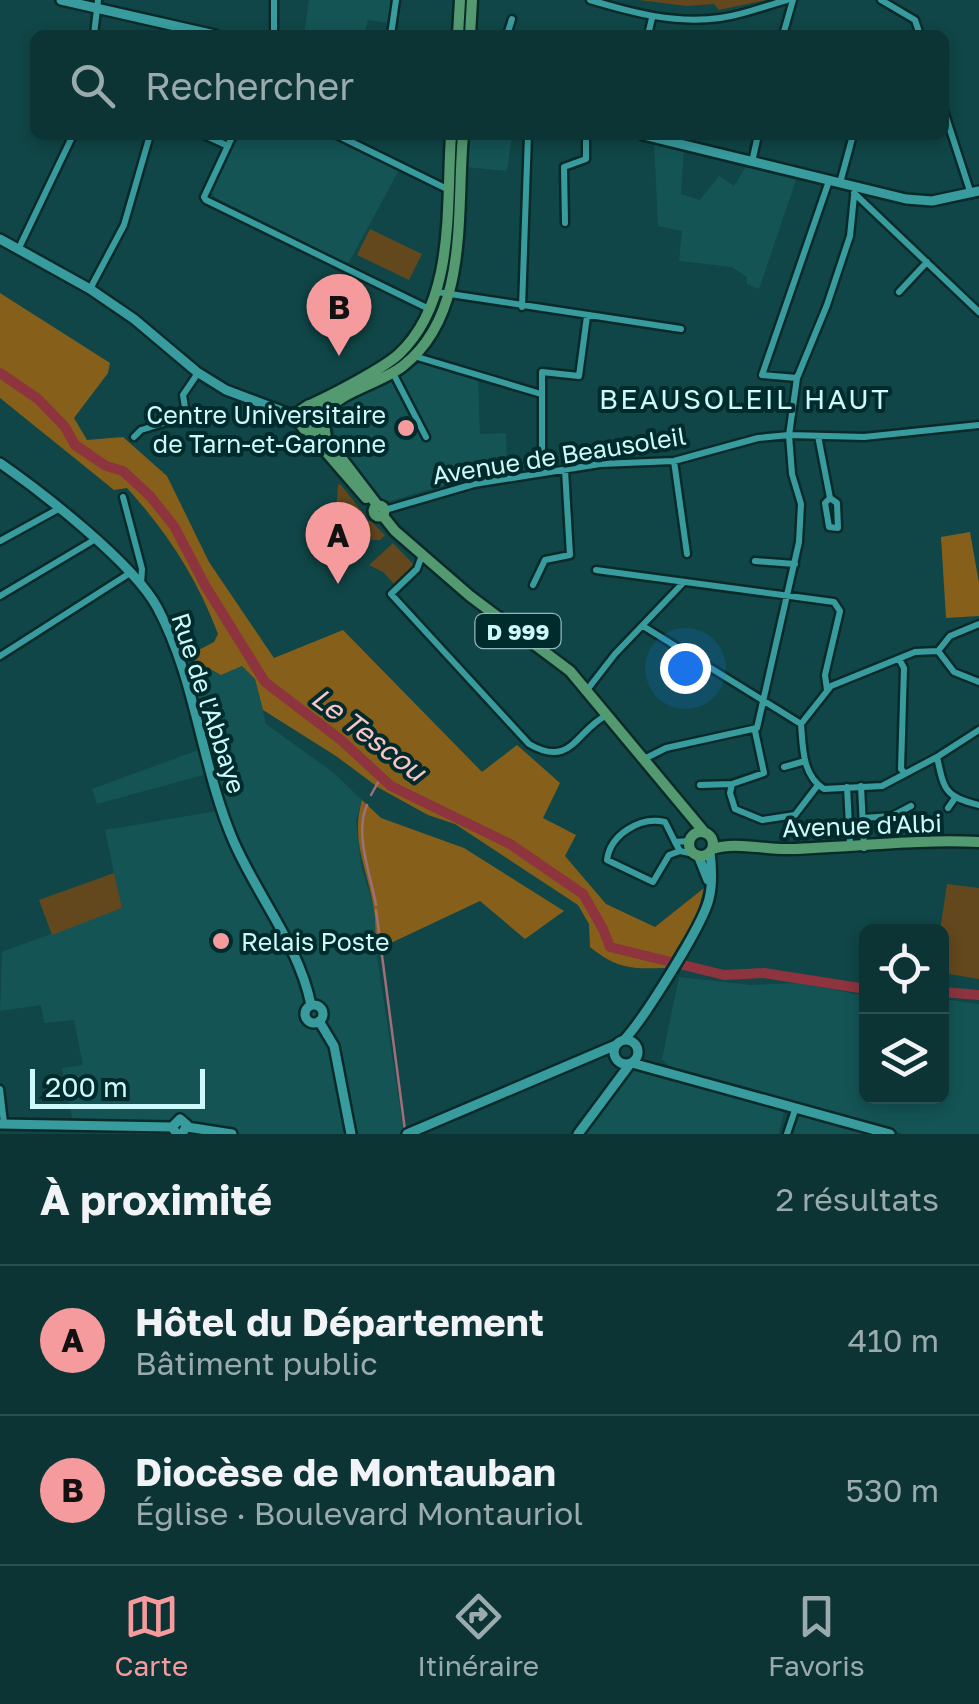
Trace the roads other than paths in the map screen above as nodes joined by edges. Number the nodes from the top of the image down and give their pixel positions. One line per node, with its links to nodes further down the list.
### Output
1 (61, 0): 9 (main road)
2 (274, 0): 14 (street)
3 (396, 0): 15 (street)
4 (460, 0): 16 (main road)
5 (472, 0): 17 (main road)
6 (590, 0): 10 (street)
7 (790, 0): 10 (street); 20 (street)
8 (881, 0): 21 (street)
9 (98, 4): 12 (street); 13 (main road)
10 (652, 18): 19 (street)
11 (512, 19): 18 (street)
12 (95, 30)
13 (174, 30)
14 (274, 30)
15 (392, 30)
16 (458, 30)
17 (470, 30)
18 (509, 30)
19 (649, 30)
20 (784, 30)
21 (918, 30)
22 (949, 124): 40 (street)
23 (71, 140): 43 (street)
24 (149, 140): 45 (street)
25 (215, 140): 35 (street)
26 (230, 140): 35 (street)
27 (347, 140): 38 (street)
28 (451, 140): 38 (main road)
29 (462, 140): 47 (main road)
30 (528, 140): 48 (street)
31 (586, 140): 41 (street)
32 (663, 140): 36 (main road)
33 (757, 140): 36 (street)
34 (851, 140): 37 (street)
35 (228, 146): 49 (street)
36 (752, 162): 37 (main road)
37 (835, 182): 39 (main road); 56 (street)
38 (447, 188): 47 (main road)
39 (855, 191): 40 (main road); 44 (street); 56 (street)
40 (975, 192)
41 (565, 223)
42 (0, 238): 43 (main road)
43 (18, 250): 45 (main road)
44 (927, 262): 46 (street); 50 (street)
45 (90, 289): 54 (main road)
46 (898, 292)
47 (443, 294): 48 (street); 49 (main road); 53 (main road)
48 (522, 307): 51 (street)
49 (430, 310): 59 (main road)
50 (979, 312)
51 (587, 316): 52 (street); 57 (street)
52 (681, 329)
53 (414, 356): 55 (main road); 57 (street)
54 (198, 373): 58 (main road); 68 (street)
55 (393, 373): 60 (main road); 66 (street)
56 (797, 378): 65 (street)
57 (541, 394): 72 (street)
58 (257, 401): 59 (main road); 61 (main road)
59 (309, 405): 60 (main road); 61 (main road)
60 (324, 414): 63 (main road)
61 (298, 421): 64 (main road)
62 (979, 425): 67 (street, Avenue de Beausoleil)
63 (322, 426): 64 (main road); 76 (main road, D 999)
64 (308, 431): 76 (main road, D 999)
65 (789, 435): 67 (street, Avenue de Beausoleil); 69 (street, Avenue de Beausoleil); 82 (street)
66 (426, 436)
67 (818, 436): 74 (street)
68 (134, 437)
69 (674, 462): 71 (street, Avenue de Beausoleil); 80 (street)
70 (0, 463): 75 (main road, Rue de l'Abbaye)
71 (565, 470): 72 (street, Avenue de Beausoleil); 87 (street)
72 (542, 473): 76 (street, Avenue de Beausoleil)
73 (123, 497): 86 (street)
74 (830, 498)
75 (60, 508): 77 (main road, Rue de l'Abbaye); 78 (street)
76 (380, 511): 79 (main road, D 999)
77 (94, 540): 84 (main road, Rue de l'Abbaye); 88 (street)
78 (0, 542)
79 (422, 554): 96 (main road, D 999); 99 (street)
80 (686, 554)
81 (755, 562): 82 (street)
82 (795, 564): 89 (street)
83 (596, 570): 85 (street)
84 (130, 573): 86 (main road, Rue de l'Abbaye); 93 (street)
85 (684, 582): 89 (street); 91 (street)
86 (141, 584): 140 (main road, Rue de l'Abbaye)
87 (533, 585)
88 (0, 596)
89 (789, 596): 97 (street); 98 (street)
90 (979, 624): 92 (street)
91 (643, 626): 96 (street); 98 (street)
92 (938, 651): 94 (street); 95 (street)
93 (0, 656)
94 (899, 659): 97 (street); 107 (street)
95 (979, 682)
96 (588, 690): 99 (main road, D 999)
97 (827, 690): 100 (street)
98 (764, 700): 100 (street); 102 (street)
99 (608, 715): 104 (main road, D 999)
100 (800, 724): 105 (street)
101 (979, 730): 103 (street)
102 (755, 731): 104 (street); 108 (street)
103 (937, 758): 107 (street); 113 (street)
104 (644, 760): 117 (main road, D 999)
105 (805, 761): 106 (street); 110 (street)
106 (784, 767)
107 (905, 774): 112 (street)
108 (732, 784): 109 (street); 110 (street)
109 (700, 785)
110 (818, 785): 111 (street)
111 (847, 786): 112 (street); 125 (street)
112 (861, 786): 118 (street)
113 (954, 798): 114 (street); 116 (street)
114 (979, 804)
115 (911, 806): 118 (street)
116 (948, 808)
117 (684, 809): 119 (main road, D 999); 120 (main road, D 999)
118 (863, 818): 124 (street)
119 (707, 834): 120 (main road); 123 (main road, Avenue d'Albi); 127 (main road)
120 (690, 840): 121 (street); 127 (main road)
121 (675, 842): 126 (street); 126 (street)
122 (979, 842): 124 (main road, Avenue d'Albi)
123 (747, 846): 125 (main road, Avenue d'Albi); 127 (main road, Avenue d'Albi)
124 (864, 847): 125 (main road, Avenue d'Albi)
125 (850, 848)
126 (680, 851): 127 (street)
127 (703, 853): 128 (main road)
128 (639, 1024): 129 (main road); 130 (main road)
129 (620, 1043): 130 (main road); 131 (main road); 132 (main road)
130 (638, 1048): 133 (main road); 134 (main road)
131 (594, 1057): 132 (main road); 142 (main road)
132 (617, 1060): 133 (main road); 135 (main road)
133 (631, 1063): 134 (main road); 135 (main road)
134 (658, 1069): 137 (main road)
135 (616, 1081): 143 (main road)
136 (0, 1089): 138 (street)
137 (796, 1108): 144 (street); 145 (main road)
138 (2, 1124): 139 (main road)
139 (180, 1130): 141 (main road)
140 (353, 1132)
141 (232, 1134)
142 (407, 1134)
143 (578, 1134)
144 (788, 1134)
145 (890, 1134)

